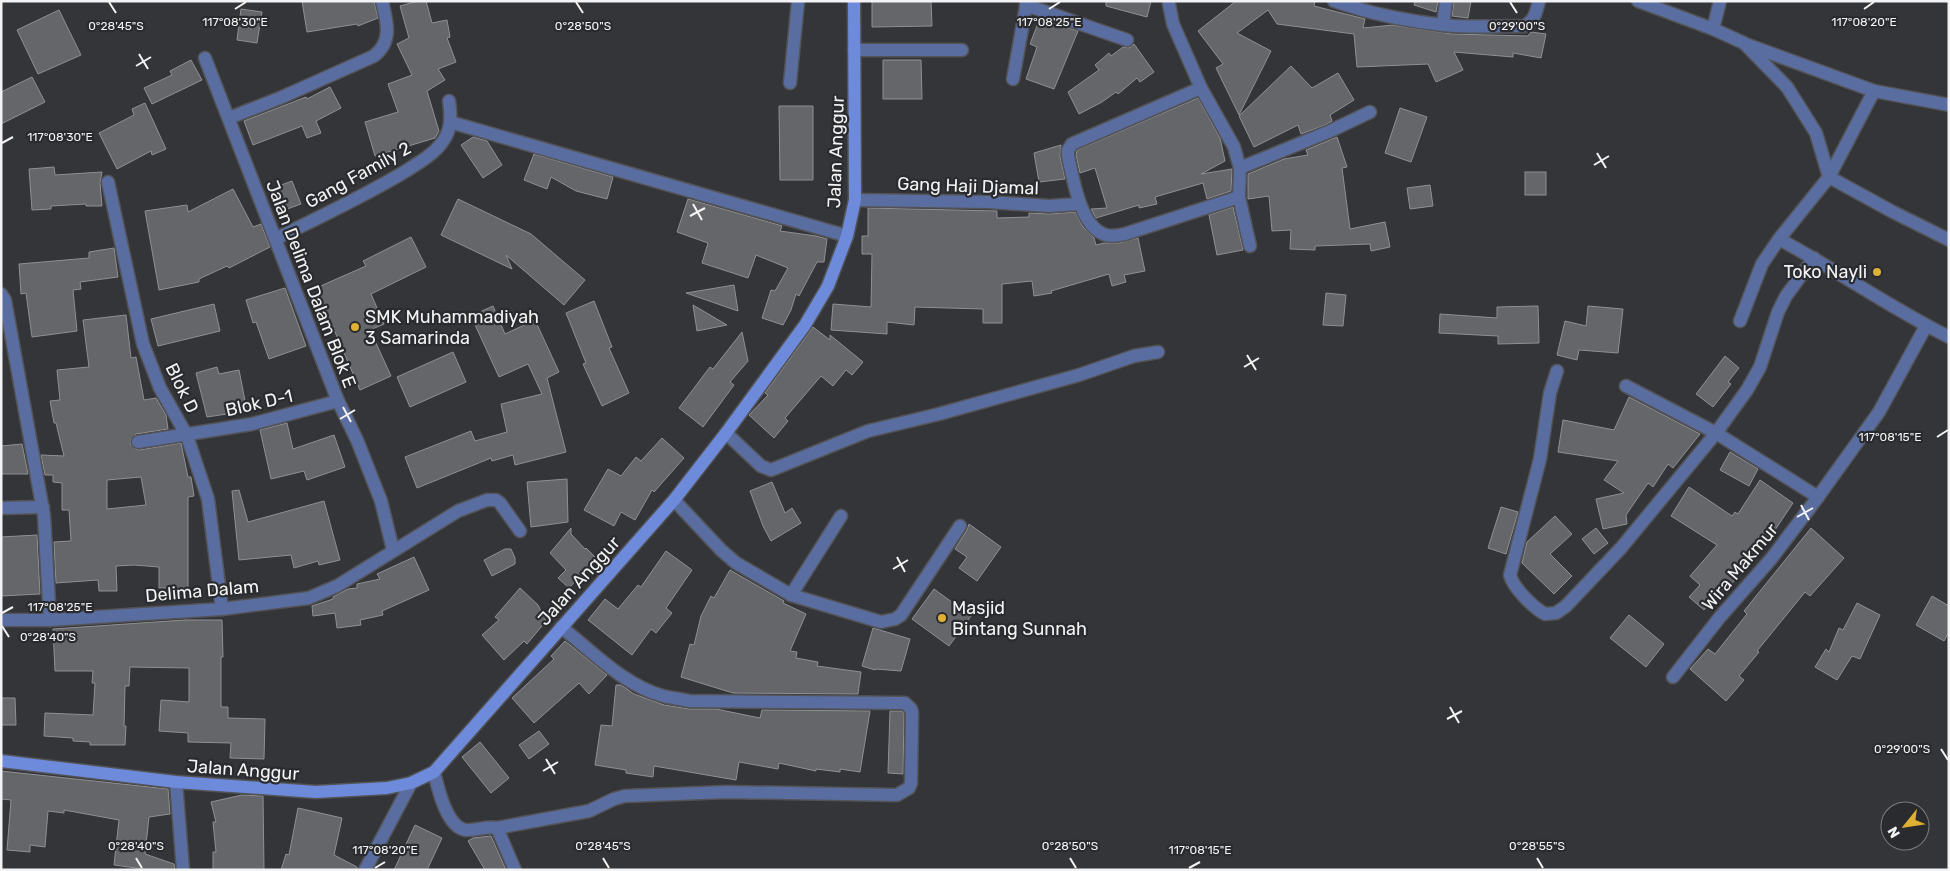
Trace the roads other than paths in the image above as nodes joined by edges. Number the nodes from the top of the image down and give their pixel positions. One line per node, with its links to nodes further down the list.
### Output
1 (382, 1): 25 (street)
2 (798, 1): 19 (street)
3 (854, 1): 15 (street, Jalan Anggur)
4 (1334, 1): 11 (street)
5 (1446, 1): 11 (street)
6 (1539, 1): 11 (street)
7 (1638, 1): 12 (street)
8 (1720, 1): 12 (street)
9 (1026, 3): 13 (street); 18 (street)
10 (1169, 4): 20 (street)
11 (1443, 25)
12 (1713, 29): 14 (street)
13 (1127, 40)
14 (1744, 44): 21 (street); 28 (street)
15 (854, 50): 16 (street); 31 (street, Jalan Anggur)
16 (962, 50)
17 (205, 58): 25 (street, Jalan Delima Dalam Blok E)
18 (1013, 79)
19 (790, 84)
20 (1201, 88): 27 (street); 32 (street)
21 (1874, 91): 23 (street); 28 (street)
22 (448, 101): 26 (street, Gang Family 2)
23 (1949, 105)
24 (1370, 112): 27 (street)
25 (229, 118): 34 (street, Jalan Delima Dalam Blok E)
26 (450, 122): 33 (street); 34 (street, Gang Family 2)
27 (1240, 168): 30 (street)
28 (1829, 177): 35 (street); 36 (street)
29 (108, 182): 49 (street, Blok D)
30 (1239, 196): 32 (street); 37 (street)
31 (855, 200): 32 (street, Gang Haji Djamal); 33 (street, Jalan Anggur)
32 (1079, 204)
33 (847, 236): 47 (street, Jalan Anggur)
34 (275, 239): 46 (street, Jalan Delima Dalam Blok E)
35 (1779, 239): 38 (street); 40 (street)
36 (1949, 240)
37 (1250, 246)
38 (1814, 258): 41 (street); 48 (street)
39 (1, 294): 53 (street)
40 (1740, 321)
41 (1926, 326): 42 (street); 51 (street, Wira Makmur)
42 (1949, 337)
43 (1158, 352): 47 (street)
44 (1557, 371): 48 (street)
45 (1626, 386): 48 (street)
46 (338, 401): 49 (street, Blok D-1); 58 (street, Jalan Delima Dalam Blok E)
47 (726, 433): 52 (street, Jalan Anggur)
48 (1716, 433): 51 (street)
49 (187, 436): 50 (street, Blok D-1); 60 (street, Blok D)
50 (138, 442)
51 (1818, 497): 64 (street, Wira Makmur)
52 (674, 500): 59 (street); 63 (street, Jalan Anggur)
53 (43, 507): 54 (street); 62 (street)
54 (1, 508)
55 (841, 516): 59 (street)
56 (960, 526): 59 (street)
57 (520, 531): 58 (street, Delima Dalam)
58 (393, 550): 60 (street, Delima Dalam)
59 (791, 595)
60 (222, 609): 62 (street, Delima Dalam)
61 (1, 620): 62 (street, Delima Dalam)
62 (50, 620)
63 (561, 627): 66 (street, Jalan Anggur); 69 (street)
64 (1673, 677)
65 (1, 761): 67 (street, Jalan Anggur)
66 (434, 772): 68 (street, Jalan Anggur); 69 (street)
67 (176, 782): 68 (street, Jalan Anggur); 70 (street)
68 (412, 784): 71 (street)
69 (497, 828): 72 (street)
70 (183, 870)
71 (365, 870)
72 (515, 870)

